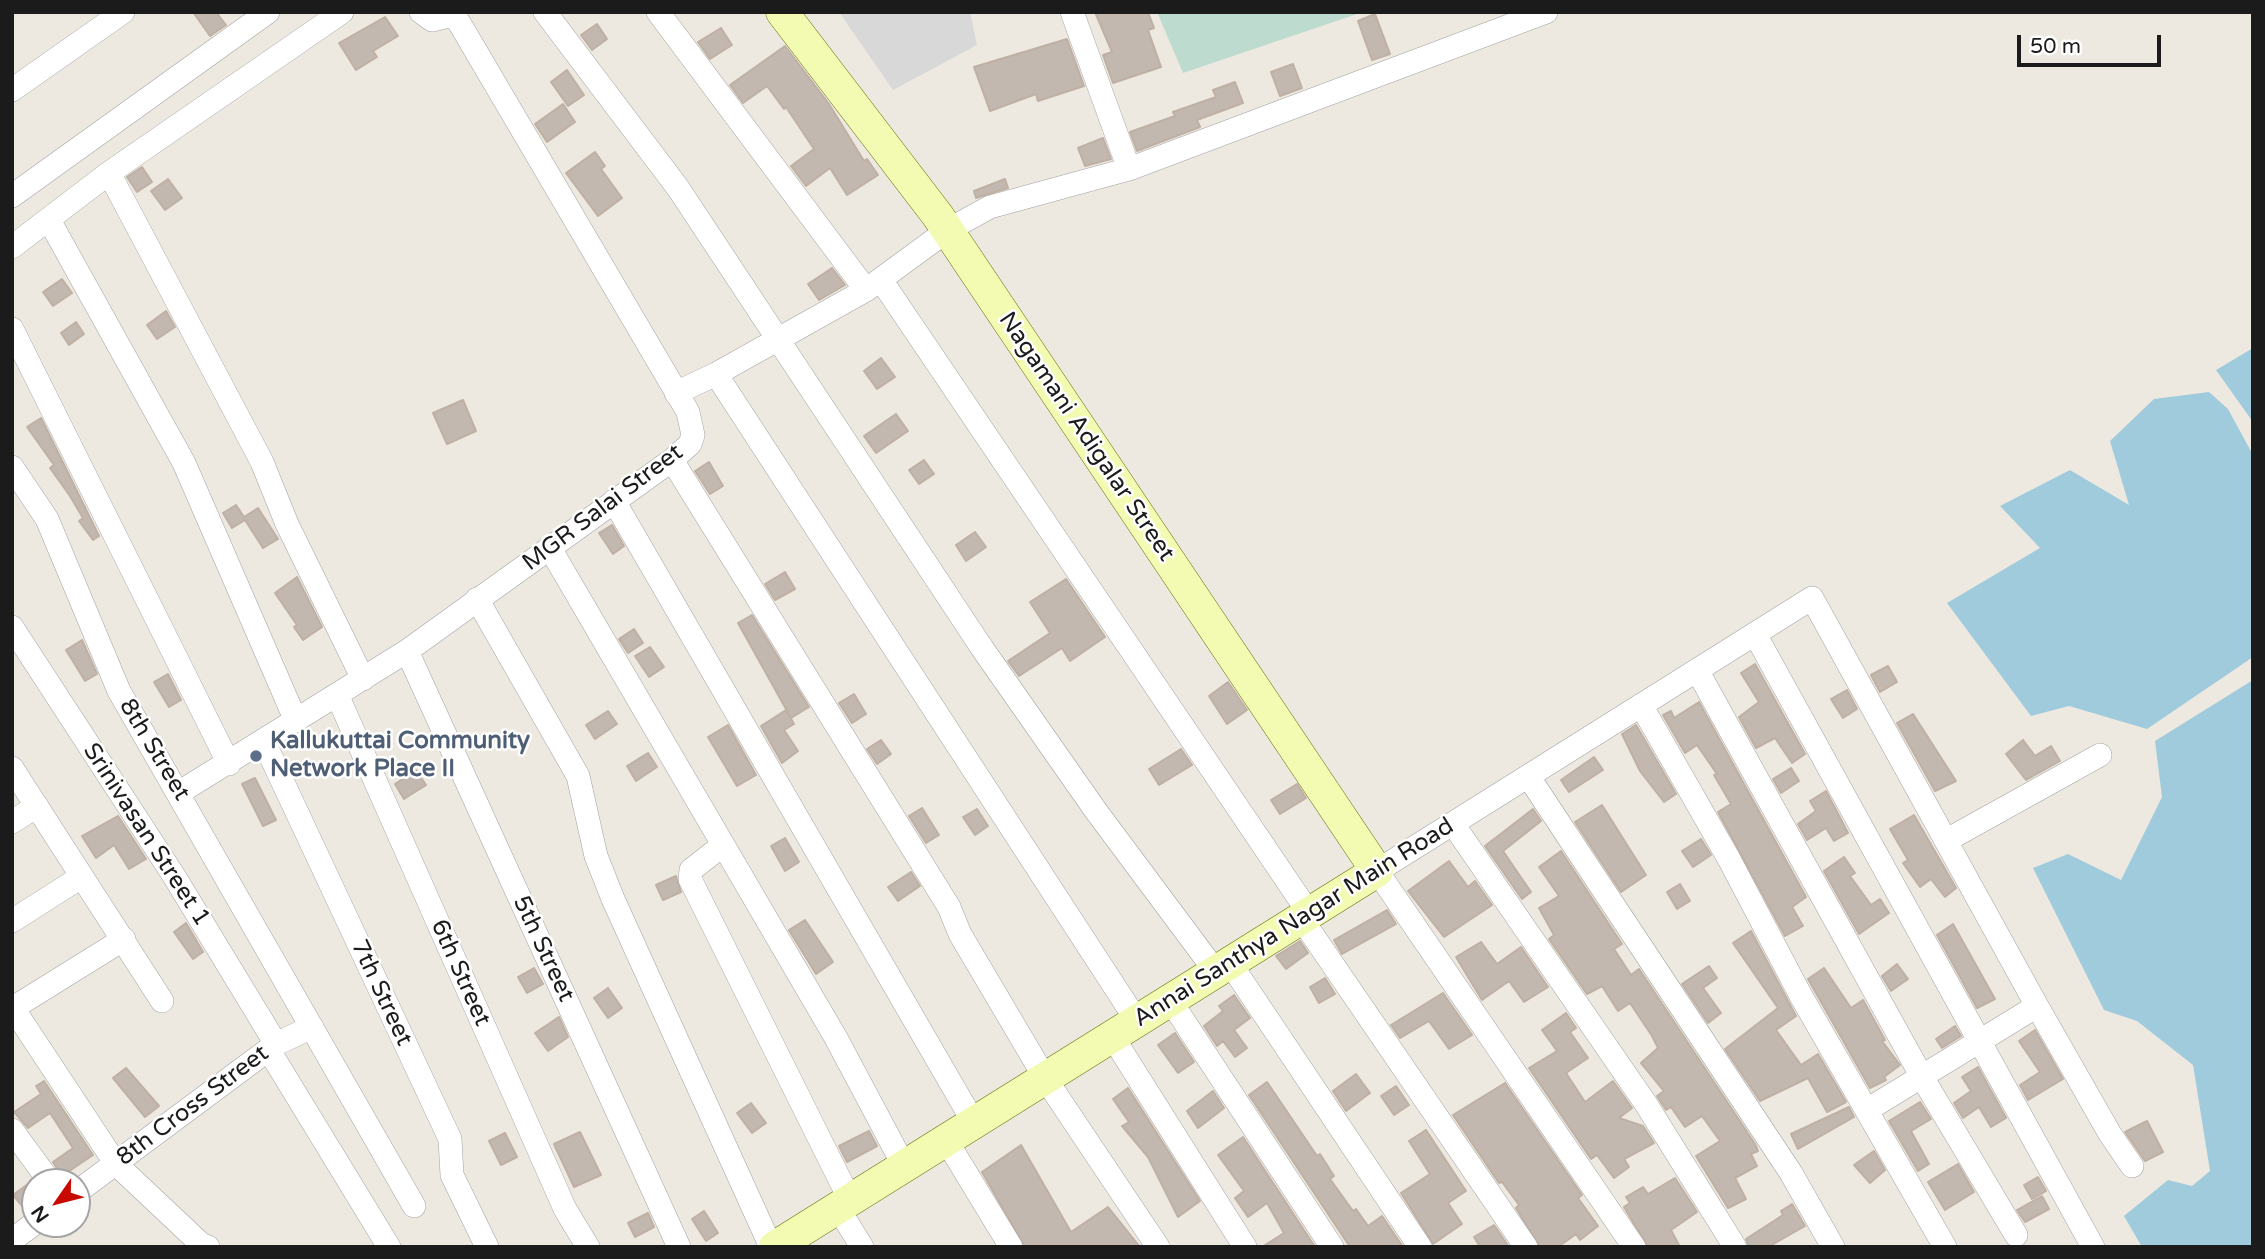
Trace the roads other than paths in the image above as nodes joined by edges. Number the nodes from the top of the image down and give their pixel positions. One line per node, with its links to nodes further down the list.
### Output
1 (123, 12): 10 (street)
2 (268, 12): 13 (street)
3 (342, 12): 12 (street)
4 (421, 12): 21 (street, MGR Salai Street)
5 (545, 12): 19 (street)
6 (658, 12): 17 (street)
7 (782, 12): 15 (street, Nagamani Adigalar Street)
8 (1072, 12): 11 (street)
9 (1546, 12): 11 (street)
10 (12, 90)
11 (1129, 169): 15 (street)
12 (109, 173): 14 (street); 31 (street)
13 (12, 196)
14 (49, 220): 16 (street); 34 (street)
15 (948, 230): 17 (street); 46 (street, Nagamani Adigalar Street)
16 (12, 247)
17 (873, 285): 19 (street); 48 (street)
18 (12, 329): 37 (street)
19 (777, 338): 20 (street); 51 (street)
20 (716, 374): 21 (street); 57 (street)
21 (676, 393): 22 (street, MGR Salai Street)
22 (672, 460): 24 (street, MGR Salai Street); 61 (street)
23 (12, 467): 40 (street, 8th Street)
24 (614, 501): 25 (street, MGR Salai Street); 63 (street)
25 (551, 550): 26 (street, MGR Salai Street); 45 (street)
26 (477, 599): 29 (street, MGR Salai Street); 79 (street)
27 (12, 627): 59 (street, Srinivasan Street 1)
28 (1755, 634): 30 (street, Annai Santhya Nagar Main Road); 44 (street, Annai Santhya Nagar Main Road); 58 (street)
29 (407, 651): 31 (street, MGR Salai Street); 78 (street, 5th Street)
30 (1698, 670): 33 (street, Annai Santhya Nagar Main Road); 60 (street)
31 (363, 679): 32 (street, MGR Salai Street)
32 (338, 697): 34 (street, MGR Salai Street); 77 (street, 6th Street)
33 (1642, 705): 39 (street, Annai Santhya Nagar Main Road); 62 (street)
34 (296, 722): 35 (street, MGR Salai Street)
35 (264, 742): 37 (street, MGR Salai Street); 76 (street, 7th Street)
36 (2100, 755): 44 (street)
37 (229, 764): 40 (street, MGR Salai Street)
38 (12, 768): 41 (street)
39 (1528, 776): 43 (street, Annai Santhya Nagar Main Road); 89 (street)
40 (180, 792): 56 (street, 8th Street)
41 (37, 806): 42 (street); 47 (street)
42 (12, 822)
43 (1453, 824): 46 (street, Annai Santhya Nagar Main Road); 88 (street)
44 (1947, 840): 54 (street)
45 (723, 845): 67 (street); 71 (street)
46 (1377, 870): 48 (street, Annai Santhya Nagar Main Road); 87 (street)
47 (81, 877): 49 (street); 50 (street)
48 (1305, 916): 51 (street, Annai Santhya Nagar Main Road); 86 (street)
49 (12, 921)
50 (124, 939): 53 (street); 55 (street)
51 (1223, 967): 52 (street, Annai Santhya Nagar Main Road); 85 (street)
52 (1170, 1000): 57 (street, Annai Santhya Nagar Main Road); 84 (street)
53 (162, 1001)
54 (2038, 1006): 58 (street); 68 (street)
55 (12, 1008): 66 (street)
56 (312, 1027): 59 (street, 8th Cross Street); 72 (street, 8th Street)
57 (1125, 1029): 61 (street, Annai Santhya Nagar Main Road); 83 (street)
58 (1981, 1041): 60 (street); 91 (street)
59 (273, 1048): 66 (street, 8th Cross Street); 75 (street, Srinivasan Street 1)
60 (1922, 1077): 62 (street); 73 (street)
61 (1045, 1078): 63 (street, Annai Santhya Nagar Main Road); 82 (street)
62 (1867, 1110): 90 (street)
63 (974, 1123): 65 (street, Annai Santhya Nagar Main Road)
64 (12, 1130): 69 (street)
65 (946, 1140): 67 (street, Annai Santhya Nagar Main Road); 81 (street)
66 (116, 1164): 70 (street, 8th Cross Street); 74 (street)
67 (904, 1166): 71 (street, Annai Santhya Nagar Main Road)
68 (2132, 1166)
69 (40, 1168)
70 (91, 1182)
71 (844, 1204): 79 (street, Annai Santhya Nagar Main Road); 80 (street)
72 (414, 1206)
73 (2016, 1235)
74 (203, 1246)
75 (390, 1247)
76 (487, 1247)
77 (588, 1247)
78 (679, 1247)
79 (773, 1247)
80 (862, 1247)
81 (1011, 1247)
82 (1158, 1247)
83 (1245, 1247)
84 (1332, 1247)
85 (1420, 1247)
86 (1526, 1247)
87 (1634, 1247)
88 (1735, 1247)
89 (1833, 1247)
90 (1945, 1247)
91 (2093, 1247)

